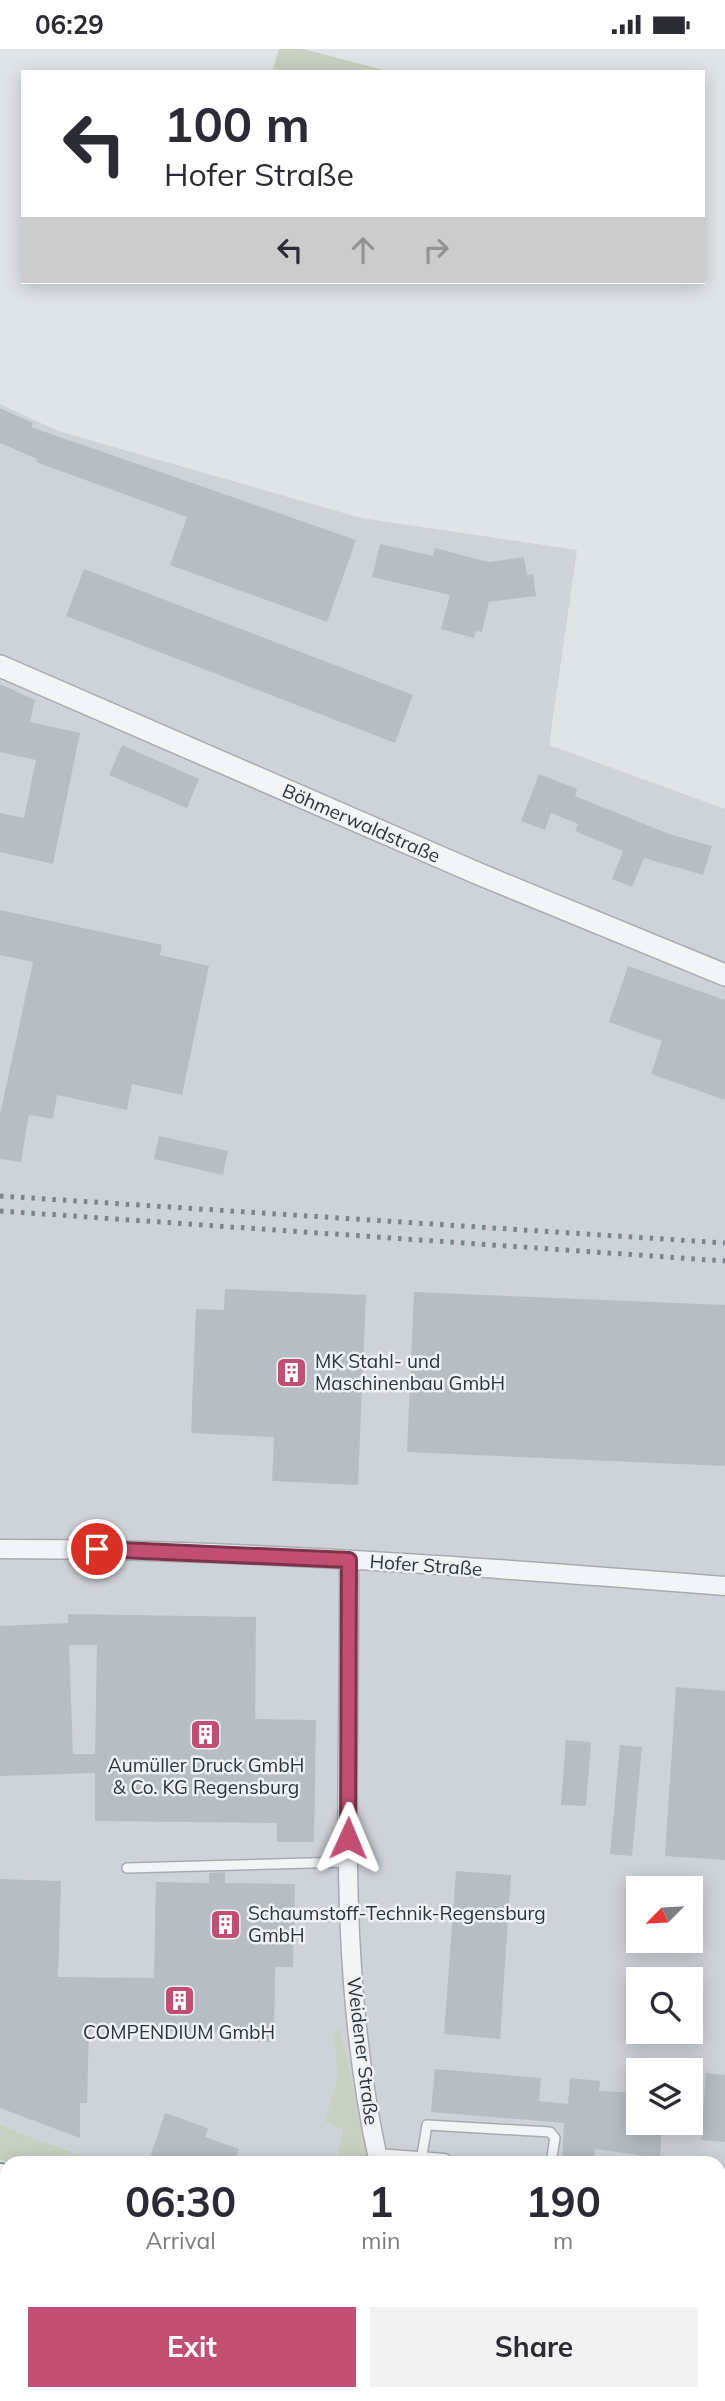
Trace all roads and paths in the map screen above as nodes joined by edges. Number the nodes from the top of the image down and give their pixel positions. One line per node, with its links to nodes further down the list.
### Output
1 (0, 666): 2 (street, Böhmerwaldstraße)
2 (725, 975)
3 (0, 1549): 4 (street, Hofer Straße)
4 (349, 1560): 5 (street, Hofer Straße); 6 (street, Weidener Straße)
5 (725, 1586)
6 (347, 1862): 7 (lane); 8 (street, Weidener Straße)
7 (127, 1868)
8 (377, 2156)
9 (422, 2156): 10 (lane)
10 (552, 2156)

